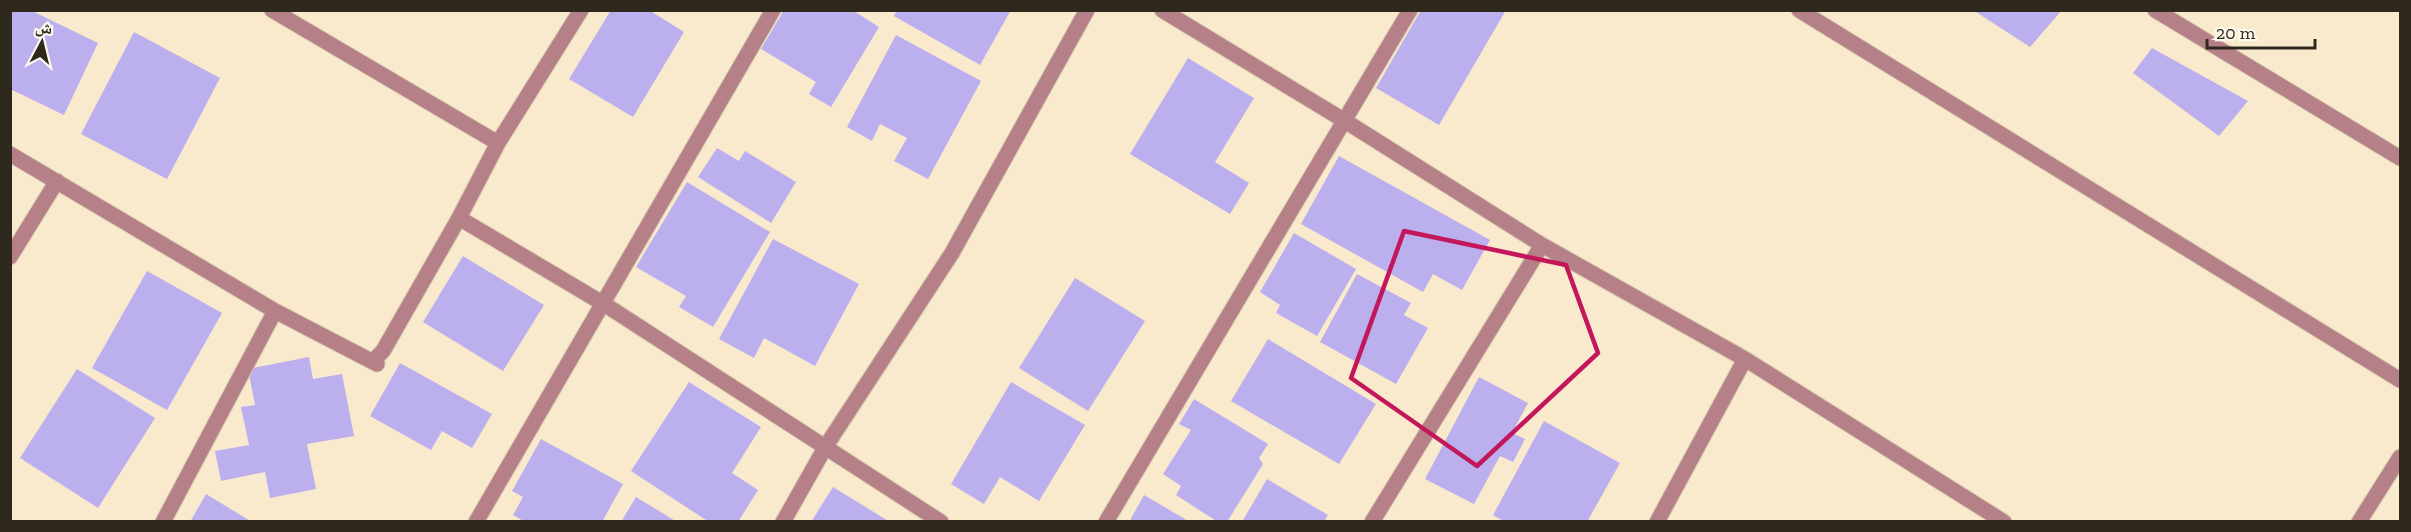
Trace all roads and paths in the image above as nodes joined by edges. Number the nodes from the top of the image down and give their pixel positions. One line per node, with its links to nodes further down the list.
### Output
1 (272, 10): 10 (street)
2 (581, 10): 10 (street)
3 (773, 10): 17 (street)
4 (1087, 10): 21 (street)
5 (1162, 10): 9 (street)
6 (1410, 10): 9 (street)
7 (1799, 10): 20 (street)
8 (2155, 10): 12 (street)
9 (1345, 121): 15 (street); 27 (street)
10 (498, 142): 14 (street)
11 (10, 154): 13 (street)
12 (2400, 158)
13 (57, 181): 16 (street); 18 (street)
14 (459, 218): 17 (street); 18 (street)
15 (1542, 245): 19 (street); 28 (street)
16 (10, 256)
17 (604, 304): 21 (street); 24 (street)
18 (275, 311): 23 (street)
19 (1745, 359): 29 (street); 30 (street)
20 (2400, 381)
21 (826, 446): 25 (street); 26 (street)
22 (2400, 457): 31 (street)
23 (164, 522)
24 (476, 522)
25 (783, 522)
26 (941, 522)
27 (1106, 522)
28 (1372, 522)
29 (1656, 522)
30 (2004, 522)
31 (2359, 522)

